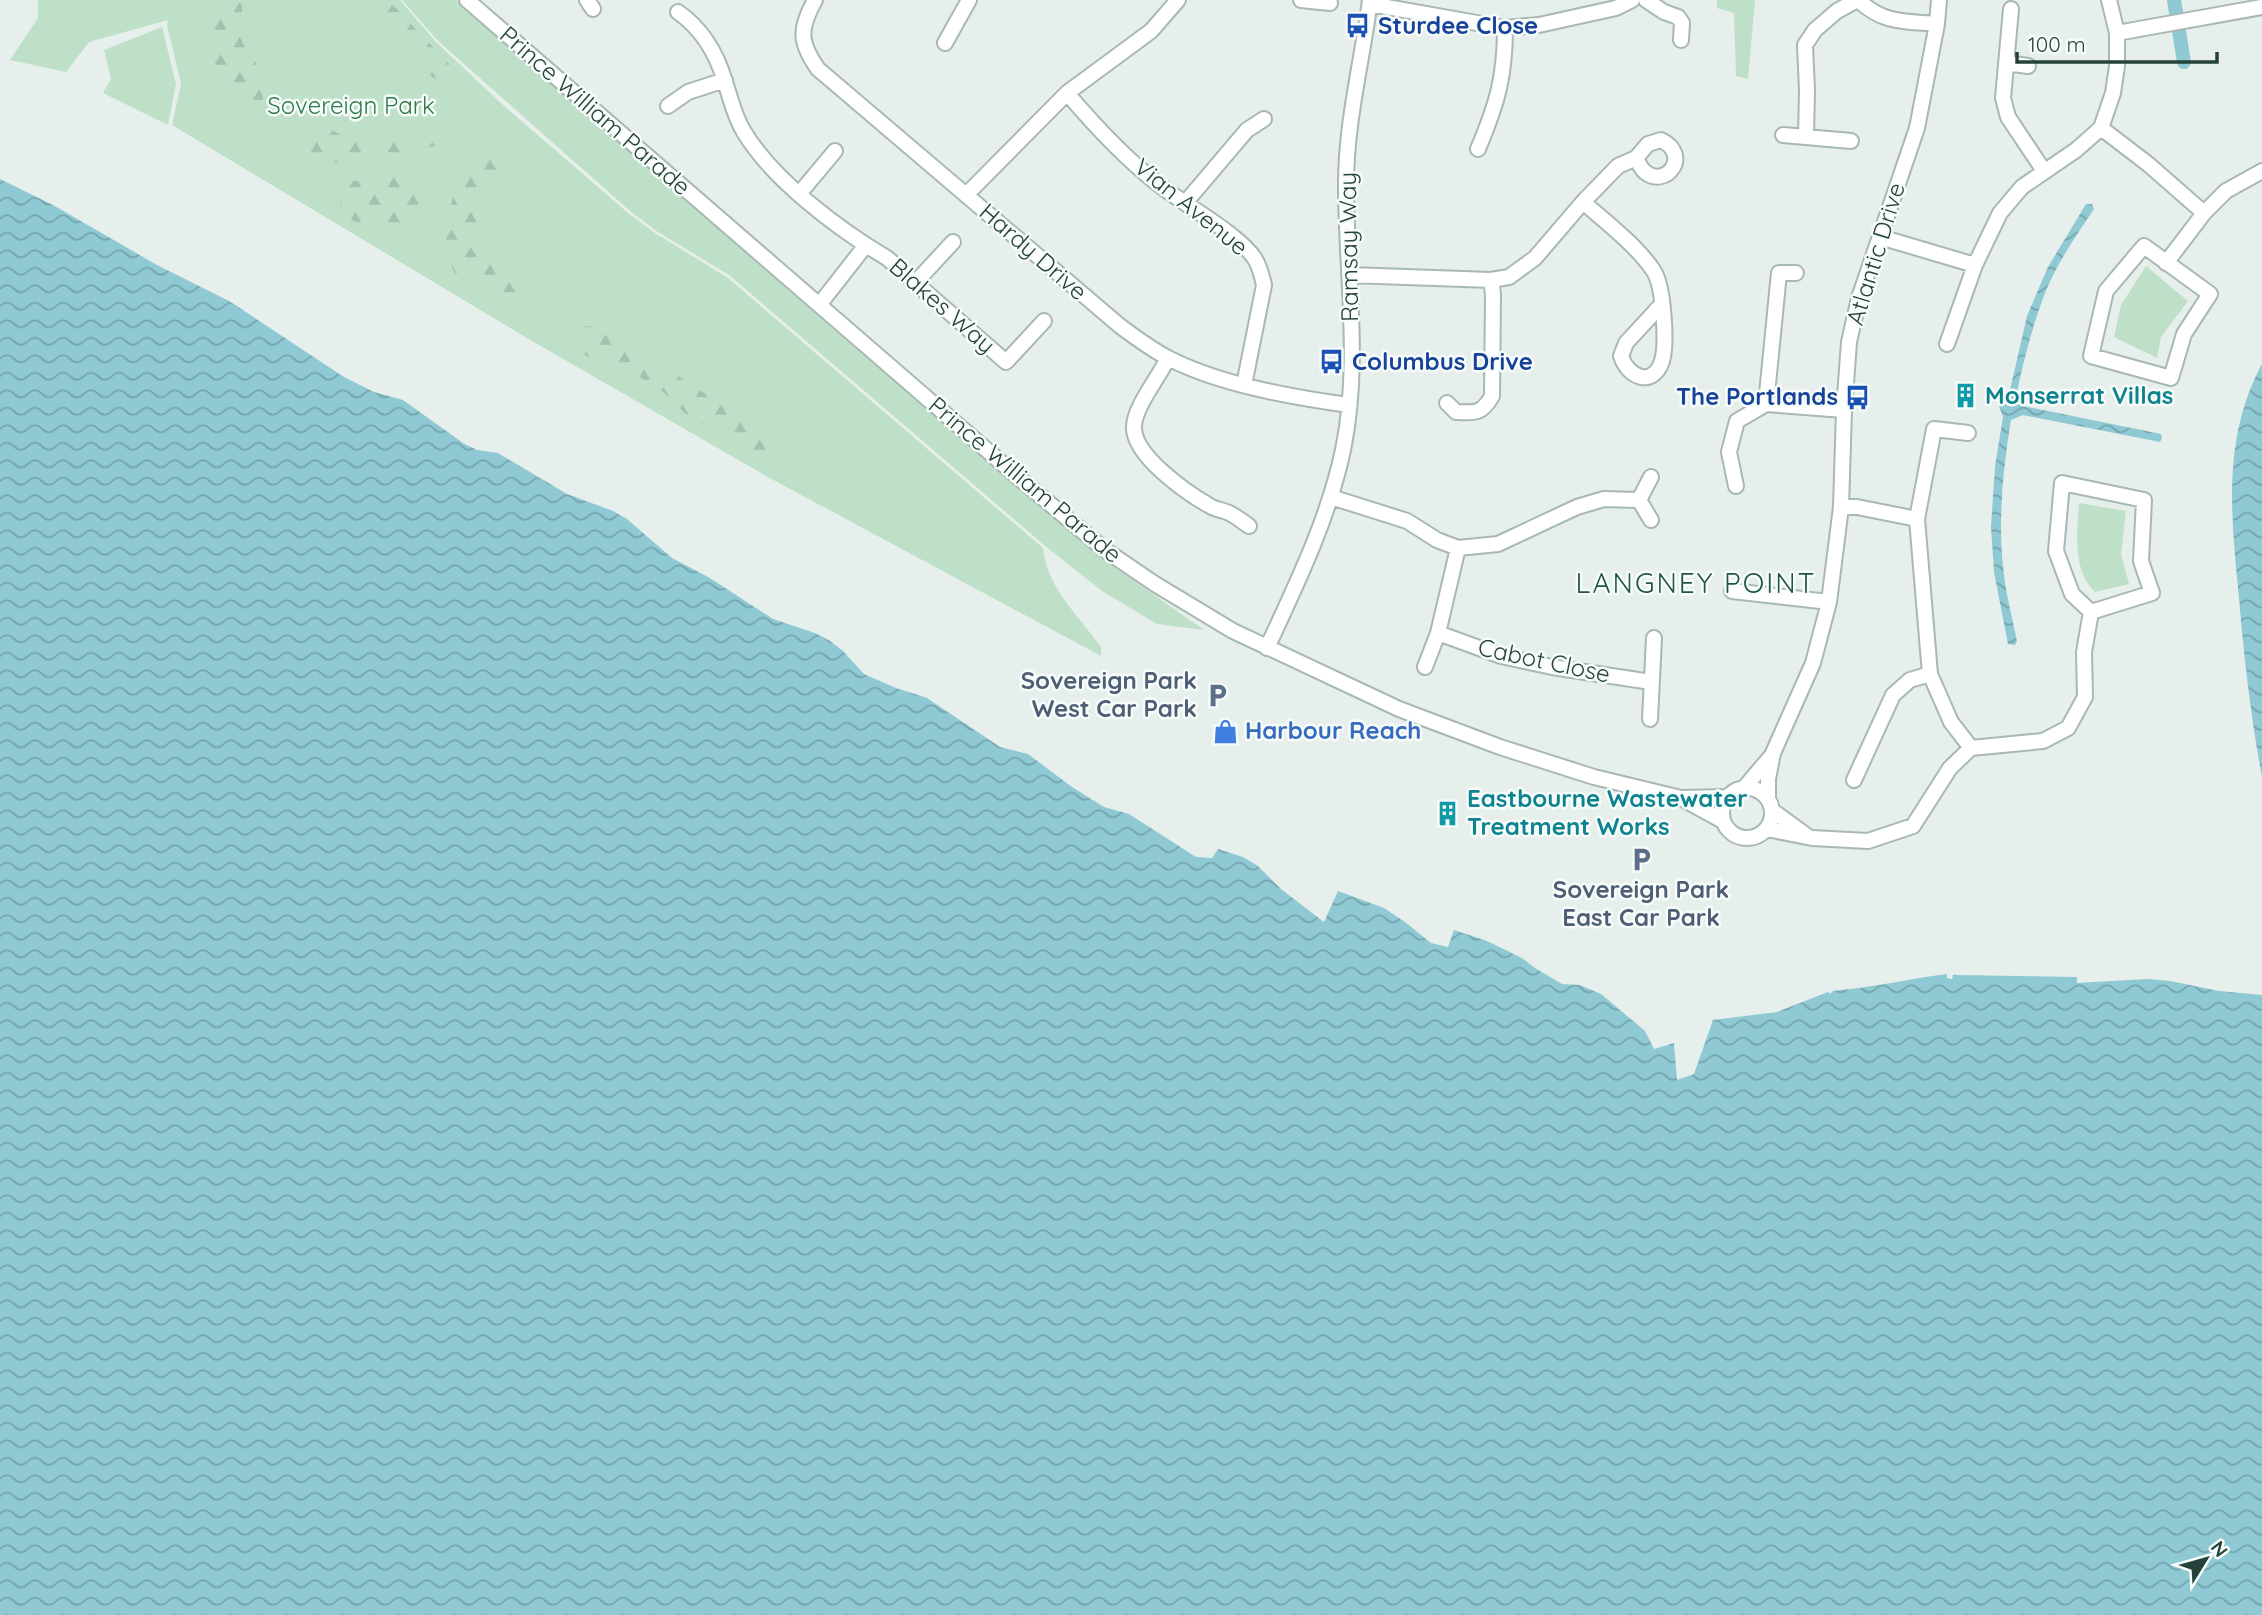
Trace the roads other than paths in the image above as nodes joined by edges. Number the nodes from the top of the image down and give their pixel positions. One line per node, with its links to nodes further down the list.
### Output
1 (467, 0): 50 (street, Prince William Parade)
2 (815, 0): 37 (street, Hardy Drive)
3 (969, 0): 20 (street)
4 (1178, 0): 24 (street)
5 (1301, 0): 12 (street)
6 (1632, 0): 17 (street)
7 (1646, 0): 19 (street)
8 (1858, 0): 16 (street); 29 (street)
9 (1939, 0): 16 (street, Atlantic Drive)
10 (2109, 0): 18 (street)
11 (1370, 2): 17 (street); 47 (street, Ramsay Way)
12 (1330, 3)
13 (2262, 7): 18 (street)
14 (2011, 9): 21 (street)
15 (678, 12): 23 (street, Blakes Way)
16 (1937, 24): 41 (street, Atlantic Drive)
17 (1506, 28): 31 (street)
18 (2117, 33): 27 (street)
19 (1681, 40)
20 (945, 43)
21 (2007, 63): 22 (street); 34 (street)
22 (2028, 66)
23 (725, 80): 25 (street); 36 (street, Blakes Way)
24 (1067, 93): 37 (street); 39 (street, Vian Avenue)
25 (668, 106)
26 (1264, 118): 39 (street)
27 (2101, 128): 34 (street); 40 (street)
28 (1783, 135): 29 (street)
29 (1806, 136): 30 (street)
30 (1851, 141)
31 (1478, 149)
32 (835, 151): 36 (street)
33 (1636, 158): 38 (street)
34 (2044, 171): 45 (street)
35 (2262, 171): 40 (street)
36 (799, 194): 43 (street, Blakes Way)
37 (967, 195): 54 (street, Hardy Drive)
38 (1583, 202): 48 (street); 51 (street)
39 (1185, 203): 55 (street, Vian Avenue)
40 (2204, 213): 44 (street)
41 (1880, 237): 45 (street); 59 (street, Atlantic Drive)
42 (953, 242): 49 (street)
43 (866, 245): 49 (street, Blakes Way); 50 (street, Blakes Way)
44 (2166, 263): 44 (street)
45 (1975, 265): 53 (street)
46 (1796, 273): 57 (street)
47 (1349, 275): 48 (street); 58 (street, Ramsay Way)
48 (1491, 280): 56 (street)
49 (915, 283): 52 (street, Blakes Way)
50 (819, 304): 75 (street, Prince William Parade)
51 (1662, 304): 51 (street)
52 (1044, 321)
53 (1947, 344)
54 (1168, 358): 55 (street, Hardy Drive); 68 (street)
55 (1244, 385): 58 (street, Hardy Drive)
56 (1447, 403)
57 (1766, 404): 59 (street); 62 (street)
58 (1349, 405): 63 (street, Ramsay Way)
59 (1844, 410): 65 (street, Atlantic Drive)
60 (1968, 433): 66 (street)
61 (1651, 477): 64 (street)
62 (1736, 486)
63 (1331, 497): 69 (street); 75 (street, Ramsay Way)
64 (1639, 500): 67 (street); 69 (street)
65 (1841, 507): 66 (street); 71 (street, Atlantic Drive)
66 (1917, 519): 77 (street)
67 (1651, 520)
68 (1249, 526)
69 (1458, 548): 73 (street)
70 (1732, 591): 71 (street)
71 (1829, 602): 81 (street, Atlantic Drive)
72 (2091, 612): 72 (street); 80 (street)
73 (1438, 634): 76 (street); 78 (street, Cabot Close)
74 (1654, 638): 78 (street)
75 (1267, 648): 85 (street, Prince William Parade)
76 (1425, 667)
77 (1930, 674): 80 (street); 82 (street)
78 (1651, 682): 79 (street)
79 (1650, 719)
80 (1971, 748): 89 (street)
81 (1773, 753): 83 (street, Atlantic Drive); 86 (street, Atlantic Drive)
82 (1854, 780)
83 (1744, 788): 84 (street); 86 (street)
84 (1728, 797): 85 (street, Prince William Parade); 87 (street)
85 (1681, 798): 87 (street, Prince William Parade)
86 (1770, 805): 88 (street); 89 (street)
87 (1723, 821): 88 (street)
88 (1767, 829): 89 (street)
89 (1811, 838)

